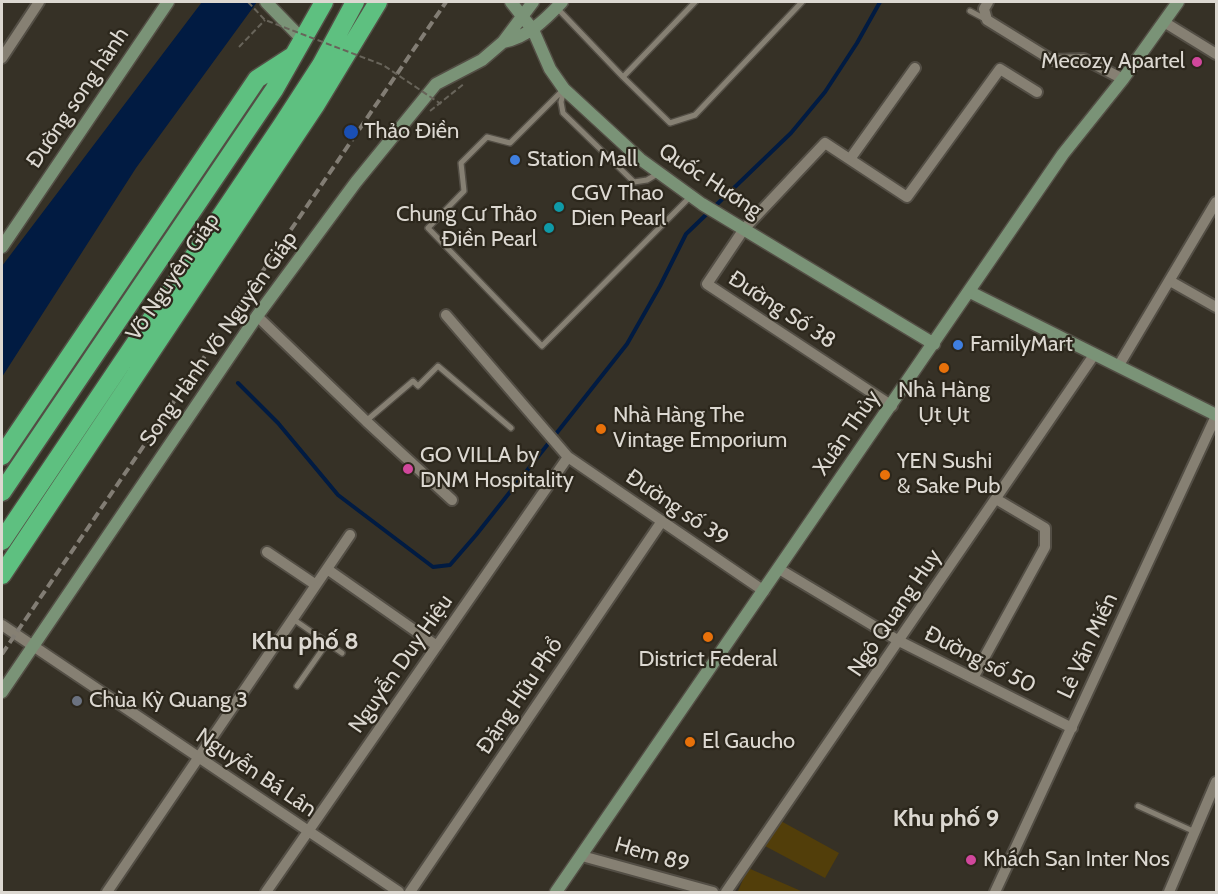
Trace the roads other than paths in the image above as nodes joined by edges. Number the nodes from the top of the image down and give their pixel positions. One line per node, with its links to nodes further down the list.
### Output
1 (39, 2): 22 (street)
2 (168, 2): 33 (street, Đường song hành)
3 (266, 2): 20 (street)
4 (324, 2): 20 (highway, Võ Nguyên Giáp)
5 (355, 2): 53 (highway, Võ Nguyên Giáp)
6 (378, 2): 57 (highway, Võ Nguyên Giáp)
7 (511, 2): 15 (street, Quốc Hương)
8 (533, 2): 15 (street, Song Hành Võ Nguyên Giáp)
9 (695, 2): 24 (lane)
10 (802, 2): 24 (lane)
11 (988, 2): 16 (street)
12 (1178, 2): 17 (street, Xuân Thủy)
13 (559, 4): 18 (street, Song Hành Võ Nguyên Giáp); 24 (lane)
14 (970, 11): 16 (lane)
15 (521, 15): 18 (street, Quốc Hương); 19 (street, Song Hành Võ Nguyên Giáp)
16 (987, 20): 25 (street)
17 (1164, 22): 21 (street); 25 (street, Xuân Thủy)
18 (533, 30): 19 (street, Song Hành Võ Nguyên Giáp); 26 (street, Quốc Hương)
19 (503, 42): 38 (street, Song Hành Võ Nguyên Giáp)
20 (298, 47): 46 (highway, Võ Nguyên Giáp); 48 (highway, Võ Nguyên Giáp)
21 (1216, 54)
22 (2, 58)
23 (915, 68): 28 (street)
24 (623, 77)
25 (1123, 79): 35 (street, Xuân Thủy)
26 (564, 89): 29 (street, Quốc Hương); 29 (lane); 30 (lane)
27 (1037, 92): 28 (street)
28 (850, 159): 32 (street)
29 (659, 173): 30 (street, Quốc Hương)
30 (690, 197): 32 (street, Quốc Hương)
31 (1216, 202): 34 (street)
32 (744, 229): 39 (street, Quốc Hương); 42 (street, Đường Số 38)
33 (2, 248)
34 (1170, 281): 36 (street); 41 (street)
35 (970, 292): 39 (street, Xuân Thủy); 40 (street)
36 (1216, 307)
37 (446, 315): 47 (street, Đường số 39)
38 (257, 316): 44 (street); 64 (street, Song Hành Võ Nguyên Giáp)
39 (934, 344): 42 (street, Xuân Thủy)
40 (1094, 355): 41 (street); 49 (street, Ngô Quang Huy)
41 (1119, 365): 43 (street)
42 (892, 406): 56 (street, Xuân Thủy)
43 (1216, 415): 70 (street, Lê Văn Miến)
44 (366, 421): 45 (lane); 50 (street)
45 (511, 428)
46 (2, 456)
47 (568, 457): 51 (street, Đường số 39); 65 (street, Nguyễn Duy Hiệu)
48 (2, 492)
49 (996, 499): 62 (street, Ngô Quang Huy); 67 (street)
50 (452, 500)
51 (662, 521): 59 (street, Đường số 39); 80 (street, Đặng Hữu Phổ)
52 (350, 535): 55 (street)
53 (2, 541)
54 (267, 552): 58 (street)
55 (327, 569): 58 (street); 65 (street)
56 (779, 569): 59 (street, Xuân Thủy); 62 (street, Đường số 50)
57 (2, 574)
58 (316, 585): 60 (street)
59 (764, 591): 76 (street, Xuân Thủy)
60 (293, 619): 63 (lane); 71 (street)
61 (2, 625): 64 (street, Nguyễn Bá Lân)
62 (899, 641): 67 (street, Đường số 50); 83 (street, Ngô Quang Huy)
63 (327, 643): 66 (lane); 68 (lane)
64 (32, 646): 69 (street, Song Hành Võ Nguyên Giáp); 71 (street, Nguyễn Bá Lân)
65 (437, 646): 74 (street, Nguyễn Duy Hiệu)
66 (342, 653)
67 (973, 678): 70 (street, Đường số 50)
68 (297, 686)
69 (2, 692)
70 (1072, 728): 84 (street, Lê Văn Miến)
71 (199, 758): 74 (street, Nguyễn Bá Lân); 77 (street)
72 (1216, 782): 75 (street)
73 (1138, 806): 75 (lane)
74 (308, 832): 78 (street, Nguyễn Duy Hiệu); 79 (street, Nguyễn Bá Lân)
75 (1195, 832): 85 (street)
76 (582, 856): 81 (street, Xuân Thủy); 82 (street, Hem 89)
77 (107, 892)
78 (266, 892)
79 (399, 892)
80 (410, 892)
81 (556, 892)
82 (713, 892)
83 (726, 892)
84 (995, 892)
85 (1169, 892)

